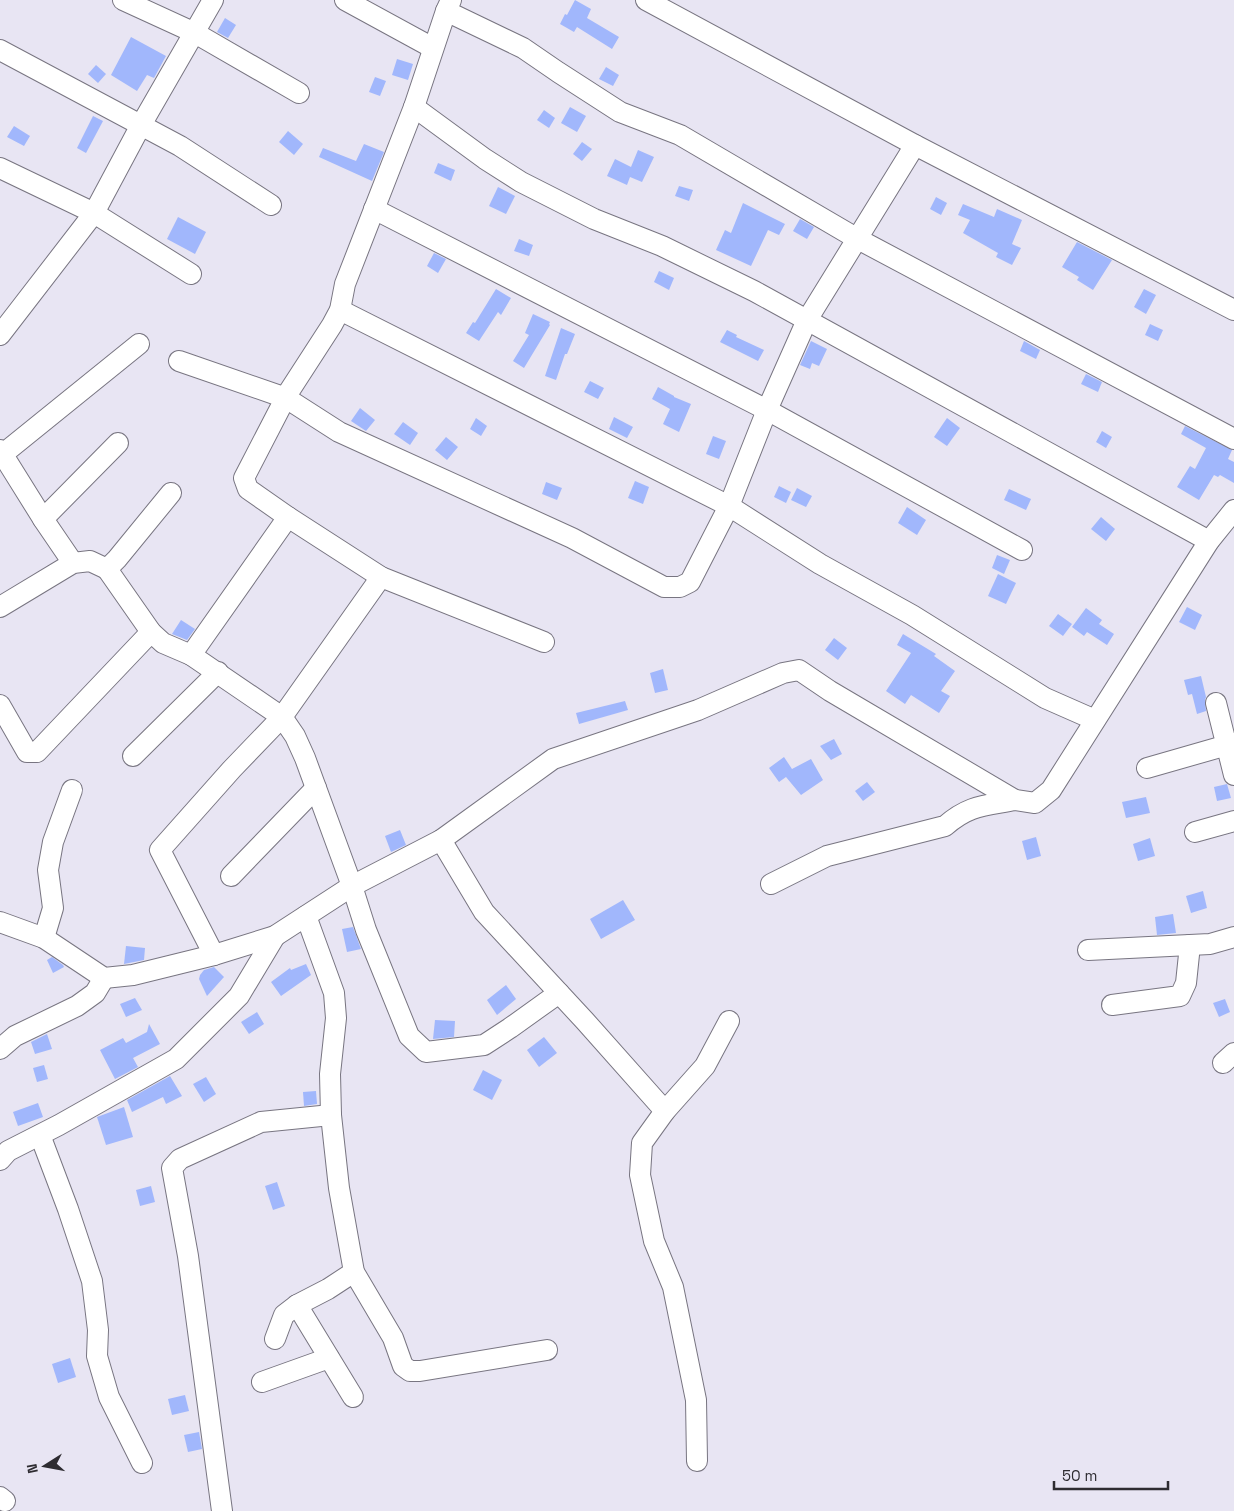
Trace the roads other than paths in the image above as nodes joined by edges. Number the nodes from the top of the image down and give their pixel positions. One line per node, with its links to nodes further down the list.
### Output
1 (123, 0): 6 (street)
2 (213, 0): 6 (street)
3 (345, 0): 7 (street)
4 (646, 0): 12 (street)
5 (449, 5): 7 (street); 17 (street)
6 (195, 33): 9 (street); 11 (street)
7 (433, 48): 10 (street)
8 (0, 50): 11 (street)
9 (299, 93)
10 (414, 106): 15 (street); 21 (street)
11 (141, 125): 14 (street); 16 (street)
12 (915, 144): 17 (street); 20 (street)
13 (0, 168): 16 (street)
14 (271, 205)
15 (374, 209): 19 (street); 26 (street)
16 (94, 213): 18 (street); 22 (street)
17 (856, 238): 21 (street); 27 (street)
18 (191, 274)
19 (340, 310): 25 (street); 31 (street)
20 (1234, 310)
21 (807, 320): 26 (street); 35 (street)
22 (0, 335)
23 (139, 344): 29 (street)
24 (179, 361): 25 (street)
25 (286, 398): 31 (street); 33 (street)
26 (767, 410): 31 (street); 36 (street)
27 (1234, 439)
28 (118, 443): 34 (street)
29 (2, 452): 34 (street)
30 (171, 493): 38 (street)
31 (728, 506): 48 (street)
32 (1234, 510): 35 (street)
33 (288, 517): 39 (street); 43 (street)
34 (43, 519): 37 (street)
35 (1209, 541): 48 (street)
36 (1022, 550)
37 (73, 563): 38 (street); 40 (street)
38 (107, 569): 41 (street)
39 (381, 577): 42 (street); 47 (street)
40 (0, 607)
41 (152, 632): 43 (street); 46 (street)
42 (544, 642)
43 (191, 655): 44 (street)
44 (218, 672): 47 (street); 50 (street)
45 (1216, 703): 49 (street)
46 (0, 705)
47 (282, 717): 53 (street); 69 (street)
48 (1095, 720): 55 (street)
49 (1230, 744): 51 (street); 52 (street)
50 (133, 756)
51 (1147, 768)
52 (1234, 775)
53 (316, 788): 59 (street); 61 (street)
54 (72, 790): 66 (street)
55 (1015, 800): 58 (street); 60 (street)
56 (1234, 820): 57 (street)
57 (1195, 832)
58 (441, 840): 61 (street); 71 (street)
59 (231, 876)
60 (771, 884)
61 (352, 886): 62 (street); 71 (street)
62 (306, 916): 64 (street); 76 (street)
63 (0, 922): 66 (street)
64 (275, 936): 69 (street); 77 (street)
65 (1234, 937): 67 (street)
66 (44, 938): 70 (street)
67 (1190, 945): 68 (street); 72 (street)
68 (1088, 950)
69 (214, 955): 70 (street)
70 (104, 978): 74 (street)
71 (559, 993): 75 (street)
72 (1112, 1005)
73 (730, 1021): 75 (street)
74 (0, 1049)
75 (665, 1111): 86 (street)
76 (331, 1114): 79 (street); 88 (street)
77 (40, 1135): 78 (street); 87 (street)
78 (0, 1160)
79 (354, 1272): 80 (street); 82 (street)
80 (297, 1305): 81 (street); 83 (street)
81 (274, 1339)
82 (547, 1350)
83 (329, 1358): 84 (street); 85 (street)
84 (262, 1382)
85 (353, 1397)
86 (696, 1461)
87 (142, 1463)
88 (222, 1511)

